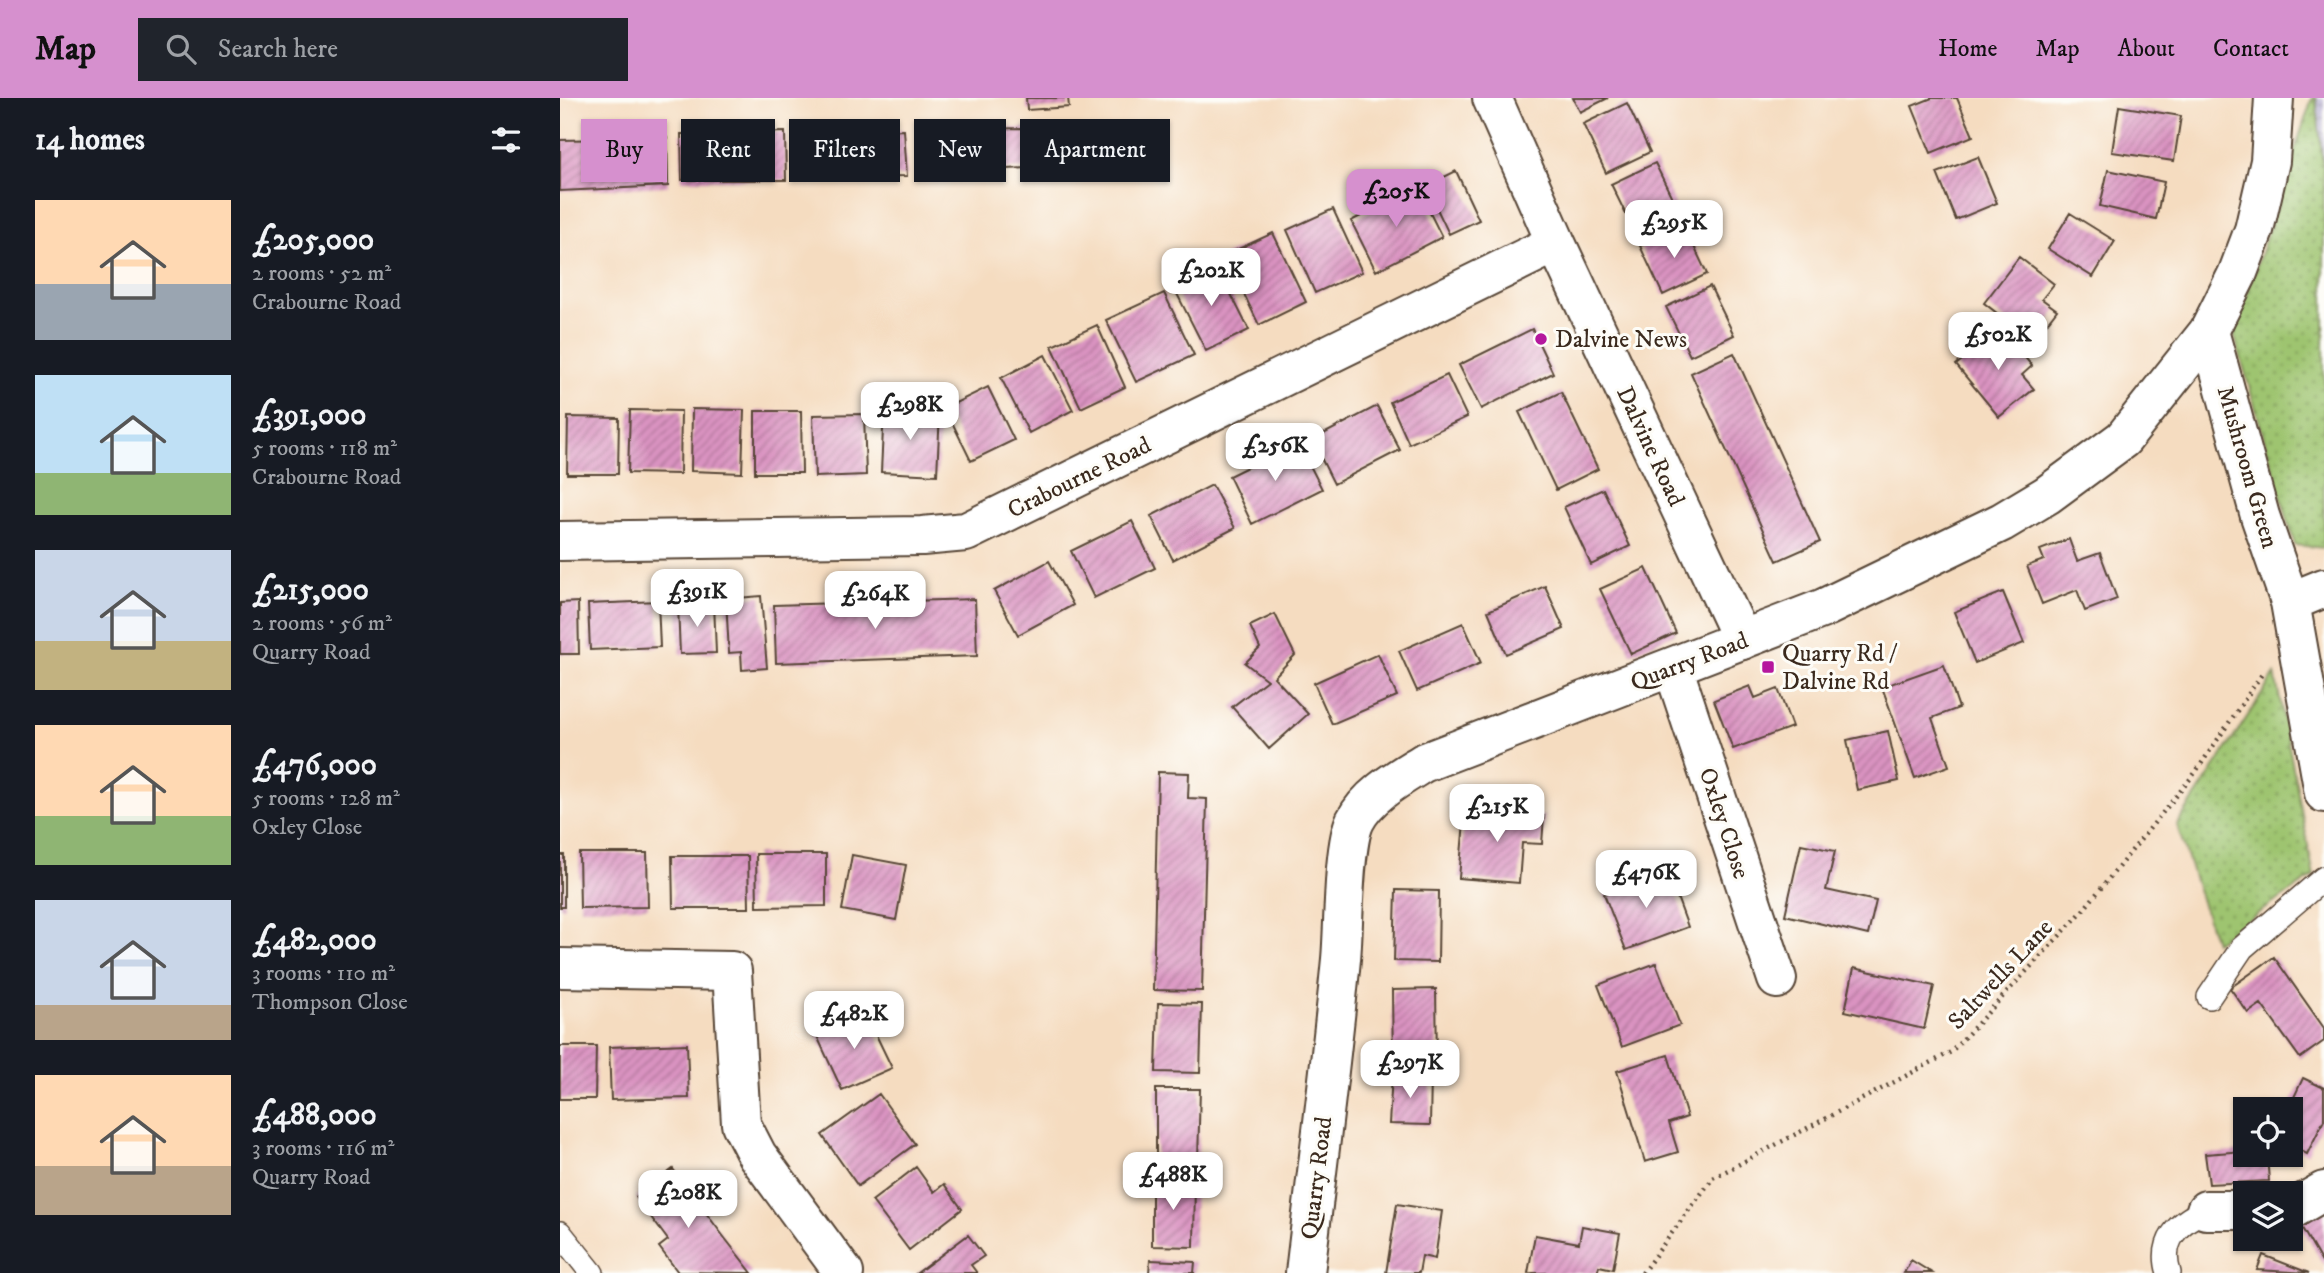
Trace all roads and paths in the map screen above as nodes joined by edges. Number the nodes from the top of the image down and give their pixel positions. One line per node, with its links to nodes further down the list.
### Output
1 (1492, 98): 3 (street, Dalvine Road)
2 (2274, 98): 4 (street, Quarry Road)
3 (1556, 243): 5 (street, Crabourne Road); 7 (street, Dalvine Road)
4 (2209, 331): 6 (street, Mushroom Green); 7 (street, Quarry Road)
5 (560, 541)
6 (2307, 595): 10 (street, Mushroom Green)
7 (1742, 640): 8 (street, Quarry Road)
8 (1673, 667): 13 (street, Oxley Close); 22 (street, Quarry Road)
9 (2263, 672): 23 (path, Saltwells Lane)
10 (2324, 793)
11 (2324, 878): 14 (lane)
12 (560, 968): 21 (street)
13 (1777, 979)
14 (2209, 997)
15 (2324, 1191): 16 (street)
16 (2303, 1203)
17 (2206, 1210): 18 (street); 24 (lane)
18 (2233, 1210)
19 (560, 1233): 20 (lane)
20 (592, 1273)
21 (844, 1273)
22 (1305, 1273)
23 (1642, 1273)
24 (2169, 1273)

